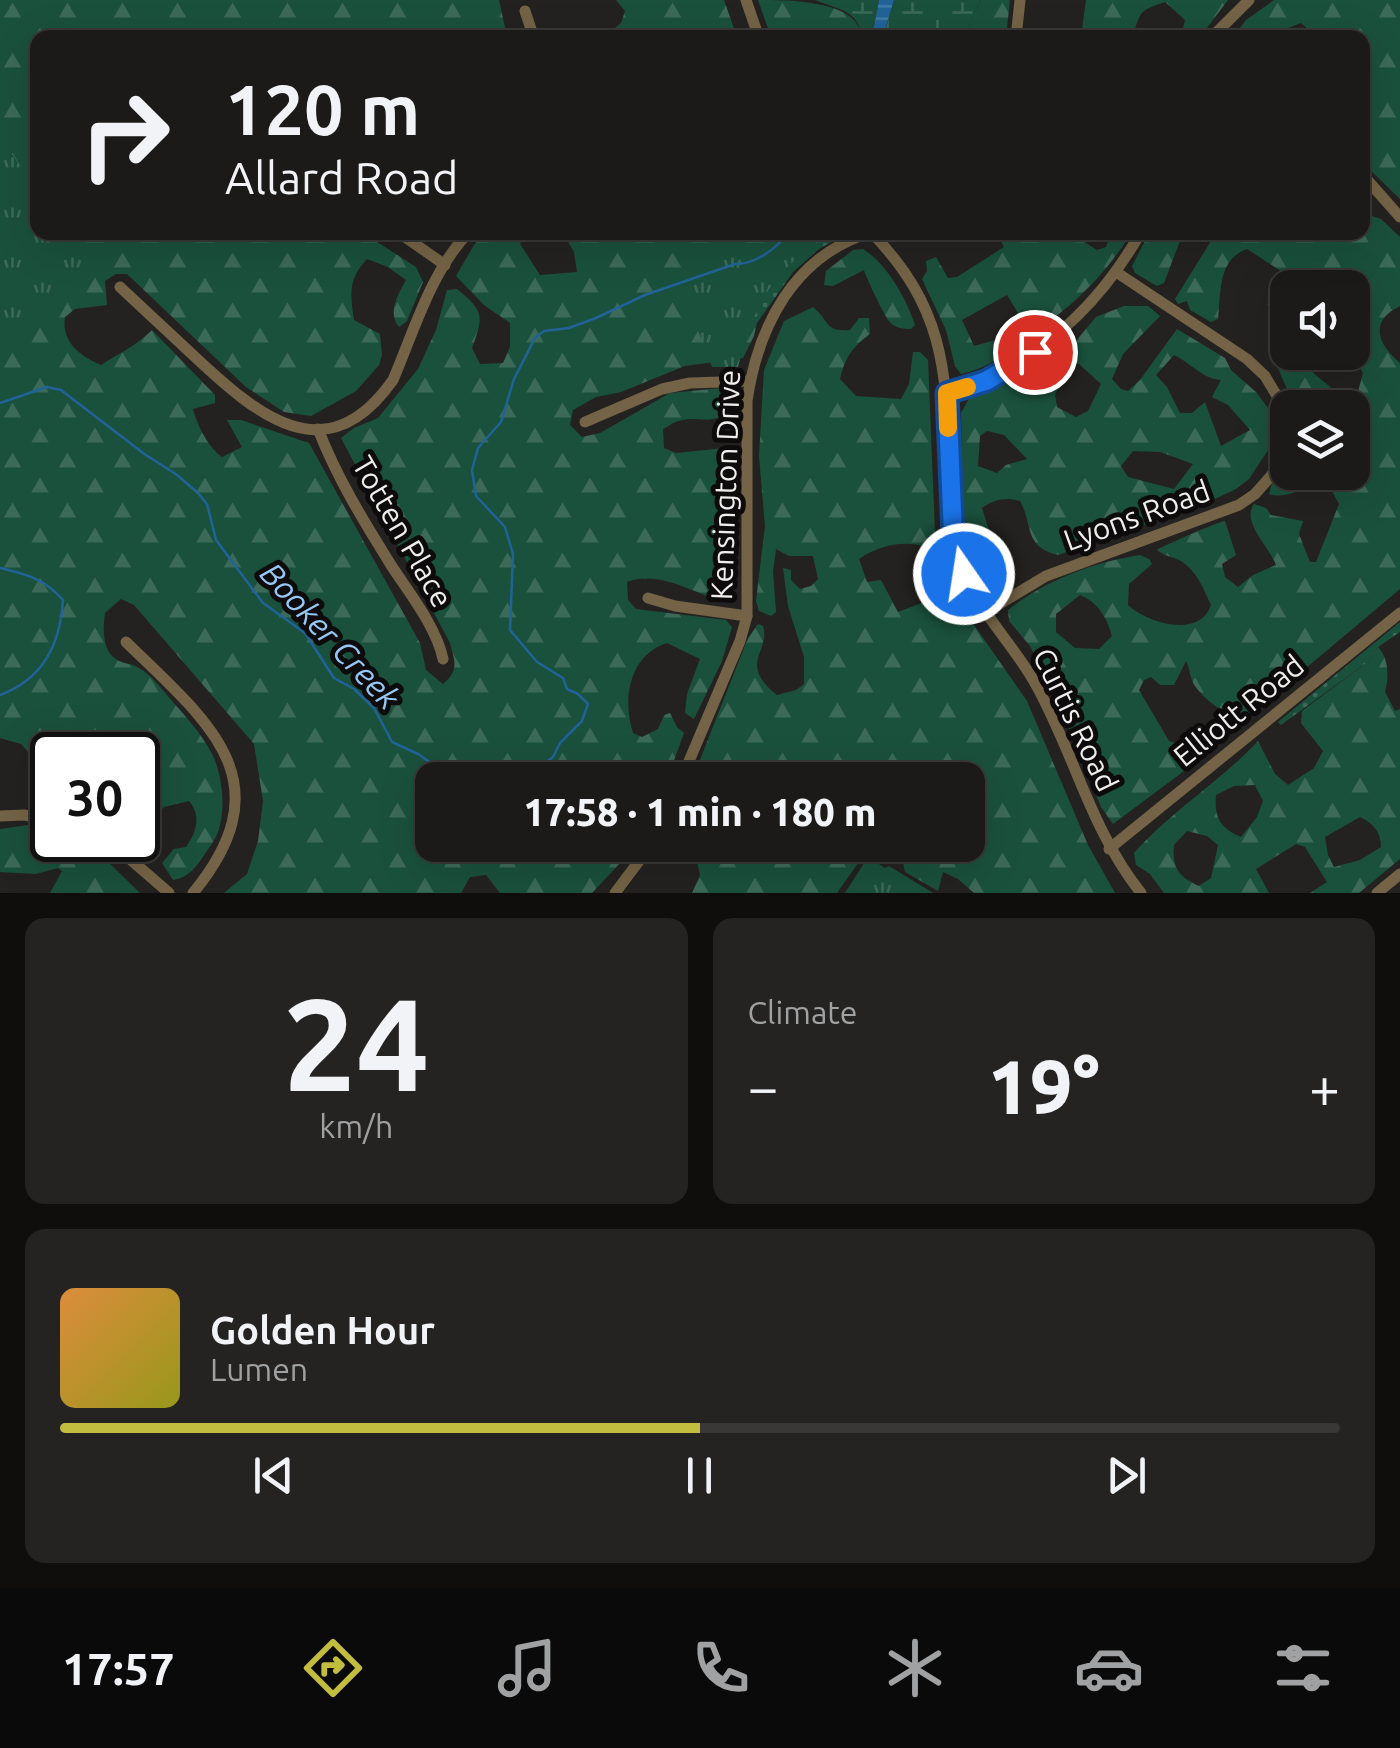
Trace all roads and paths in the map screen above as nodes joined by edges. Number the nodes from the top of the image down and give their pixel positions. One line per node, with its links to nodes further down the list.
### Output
1 (746, 0): 6 (street)
2 (1020, 0): 7 (street)
3 (1249, 0): 8 (street)
4 (525, 12): 5 (street)
5 (531, 30)
6 (757, 30)
7 (1017, 30)
8 (1219, 30)
9 (1370, 183): 10 (street)
10 (1400, 217)
11 (410, 240): 16 (street)
12 (463, 240): 16 (street)
13 (856, 240): 19 (street, Kensington Drive)
14 (878, 240): 21 (street, Curtis Road)
15 (1136, 240): 17 (street)
16 (445, 264): 23 (street)
17 (1116, 272): 20 (street, Lyons Road); 21 (street)
18 (120, 287): 23 (street)
19 (750, 381): 22 (street); 28 (street, Kensington Drive)
20 (1273, 390)
21 (947, 393): 26 (street, Curtis Road)
22 (585, 422)
23 (318, 429): 30 (street, Totten Place)
24 (1270, 478): 26 (street, Lyons Road)
25 (648, 598): 28 (street)
26 (986, 612): 34 (street, Curtis Road)
27 (1400, 613): 34 (street, Elliott Road)
28 (747, 616): 31 (street, Kensington Drive)
29 (126, 642): 39 (street)
30 (443, 660)
31 (690, 762)
32 (0, 816): 33 (street)
33 (30, 816)
34 (1109, 848): 41 (street, Curtis Road)
35 (132, 862): 38 (street)
36 (638, 862): 40 (street)
37 (1400, 874): 42 (street)
38 (168, 893)
39 (194, 893)
40 (615, 893)
41 (1140, 893)
42 (1377, 893)

